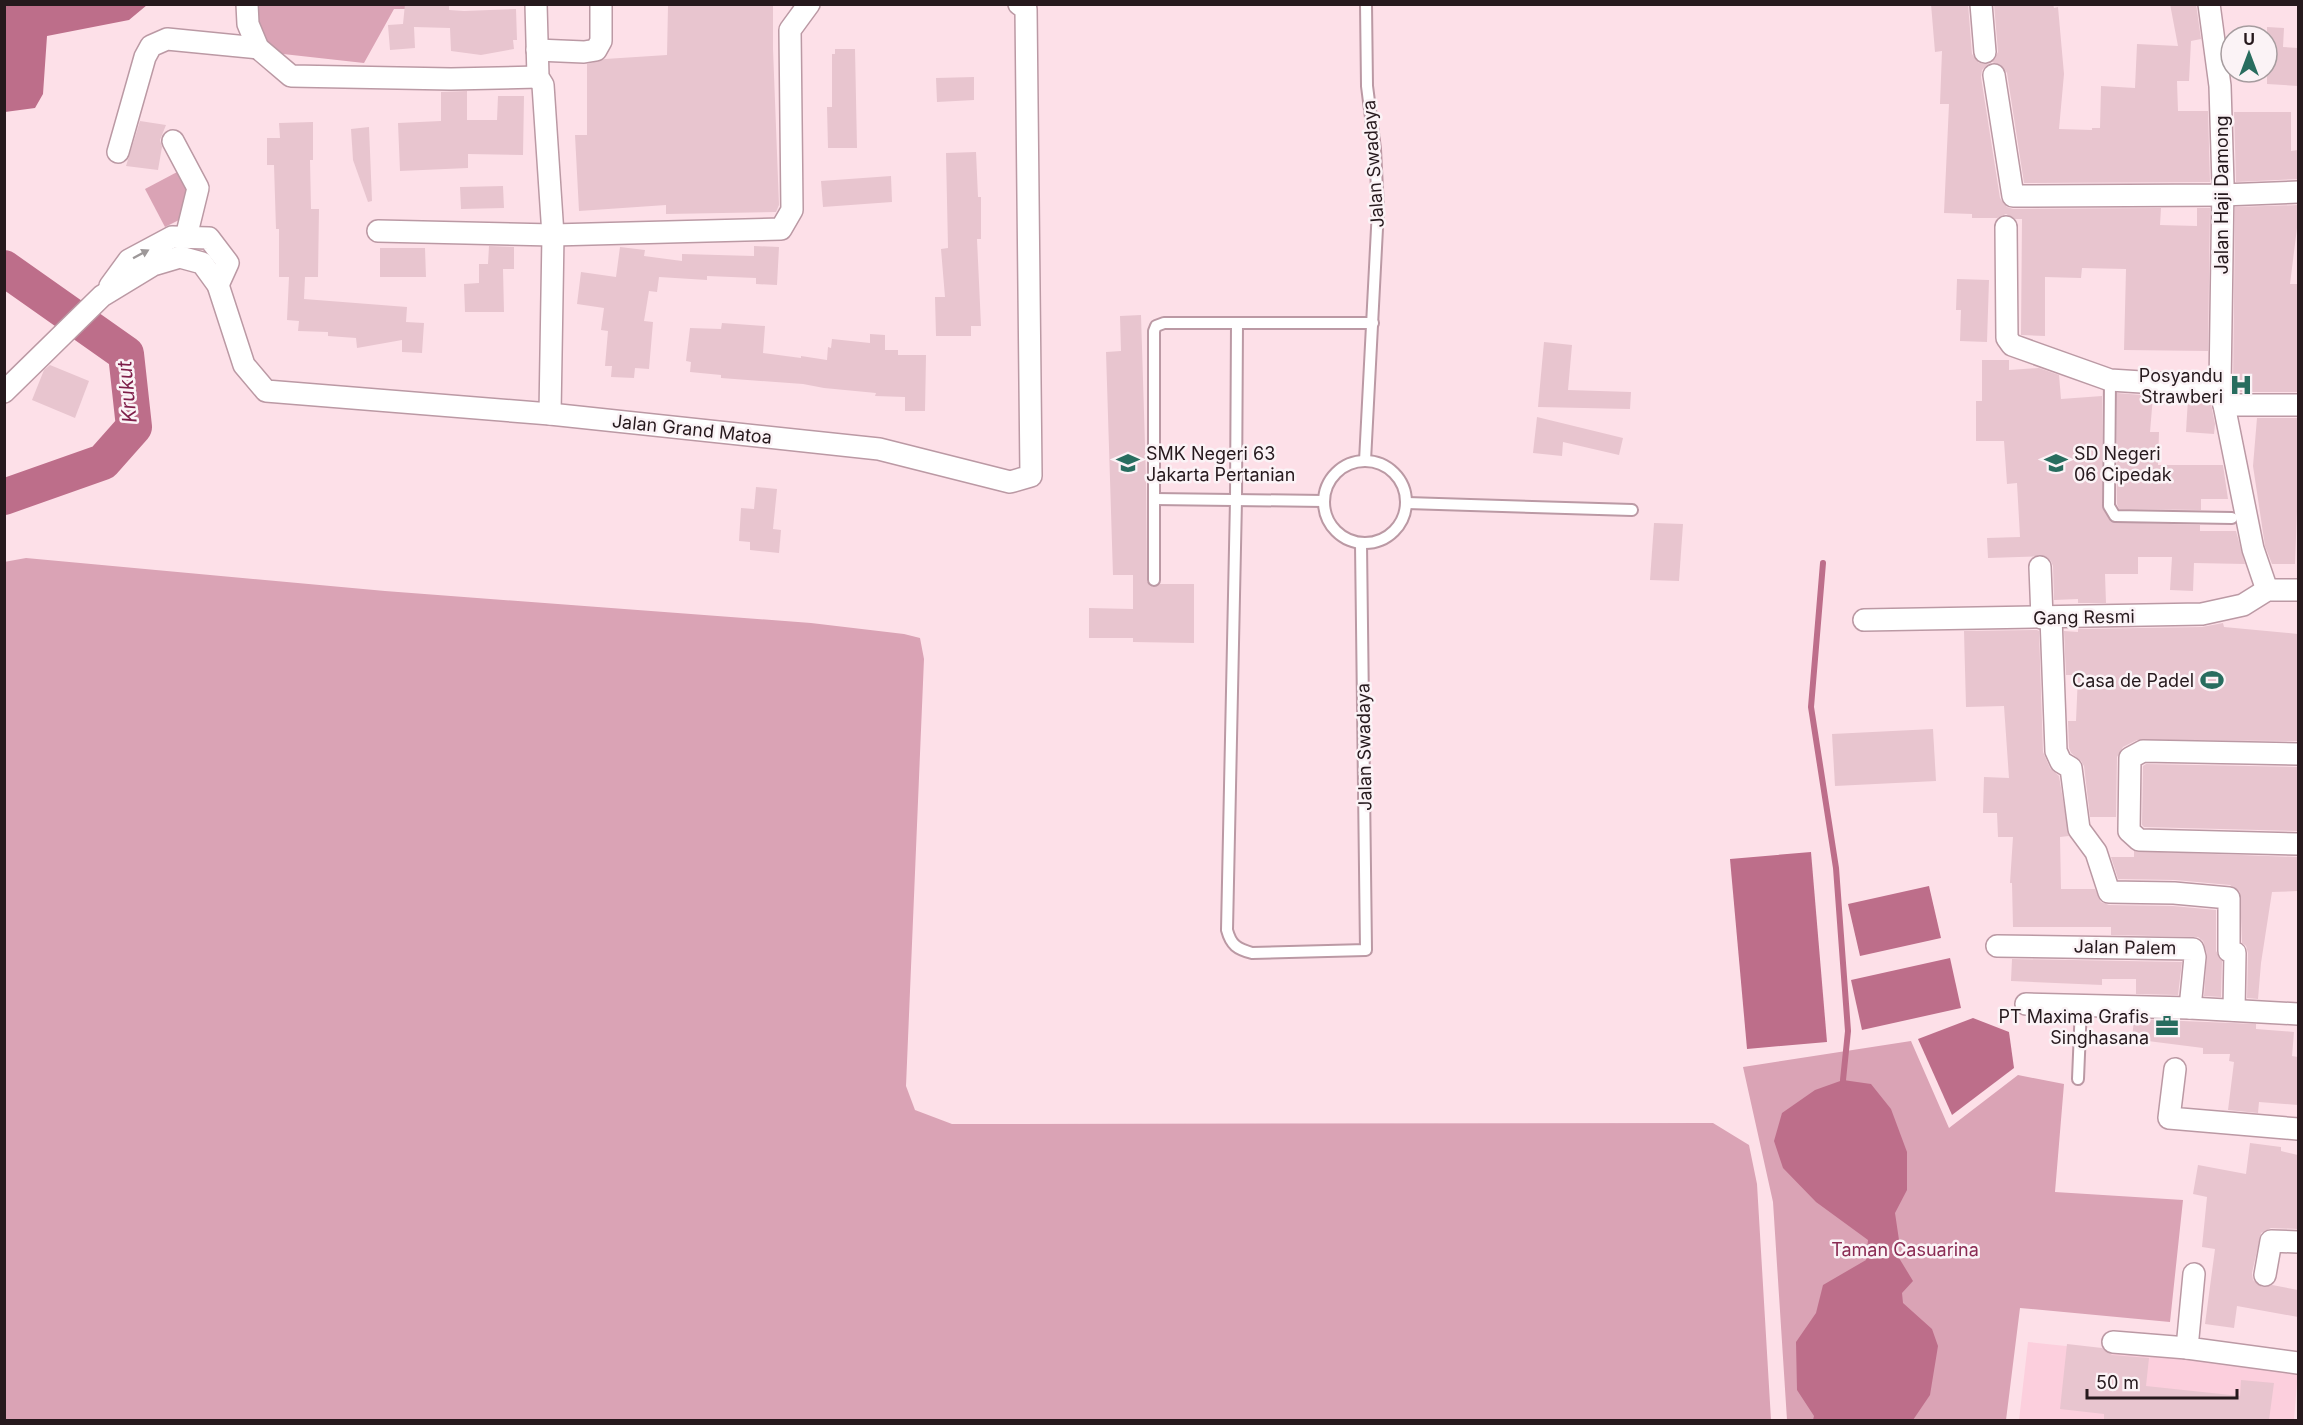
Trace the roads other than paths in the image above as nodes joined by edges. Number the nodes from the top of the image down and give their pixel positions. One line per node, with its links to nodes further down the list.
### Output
1 (248, 4): 9 (street)
2 (536, 4): 10 (street)
3 (601, 4): 10 (street)
4 (809, 4): 20 (street)
5 (1019, 4): 30 (street, Jalan Grand Matoa)
6 (1366, 4): 25 (lane, Jalan Swadaya)
7 (1981, 4): 11 (street)
8 (2209, 4): 17 (street, Jalan Haji Damong)
9 (258, 48): 13 (street); 15 (street)
10 (537, 50): 13 (street)
11 (1985, 52)
12 (1994, 75): 17 (street)
13 (538, 77): 20 (street)
14 (173, 141): 21 (street)
15 (118, 152)
16 (2298, 192): 17 (street)
17 (2222, 195): 28 (street, Jalan Haji Damong)
18 (2006, 227): 26 (street)
19 (378, 231): 20 (street)
20 (553, 236): 30 (street)
21 (186, 237): 22 (street); 23 (street, one-way to 21)
22 (218, 285): 23 (street, Jalan Grand Matoa); 30 (street, Jalan Grand Matoa)
23 (102, 296): 27 (street, Jalan Grand Matoa)
24 (1237, 323): 25 (lane); 32 (lane); 33 (lane)
25 (1373, 323): 31 (lane, Jalan Swadaya)
26 (2110, 380): 28 (street); 37 (lane)
27 (4, 392)
28 (2222, 396): 29 (street); 41 (street, Jalan Haji Damong)
29 (2298, 405)
30 (550, 414)
31 (1365, 461): 34 (lane); 35 (lane)
32 (1154, 499): 33 (lane); 40 (lane)
33 (1236, 500): 34 (lane); 38 (lane, Jalan Swadaya)
34 (1324, 501): 38 (lane)
35 (1407, 502): 36 (lane); 38 (lane)
36 (1632, 510)
37 (2232, 518)
38 (1362, 544)
39 (2040, 567): 43 (street)
40 (1154, 580)
41 (2267, 590): 42 (street); 43 (street, Gang Resmi)
42 (2298, 590)
43 (2047, 617): 44 (street, Gang Resmi); 51 (street)
44 (1864, 620)
45 (2298, 754): 46 (street)
46 (2298, 844)
47 (1997, 946): 50 (street, Jalan Palem)
48 (2026, 1004): 49 (street)
49 (2080, 1006): 50 (street); 54 (lane)
50 (2190, 1008): 51 (street)
51 (2234, 1010): 52 (street)
52 (2298, 1014)
53 (2175, 1069): 55 (street)
54 (2078, 1079)
55 (2298, 1129)
56 (2298, 1242): 58 (street)
57 (2194, 1274): 60 (street)
58 (2265, 1275)
59 (2113, 1342): 60 (street)
60 (2187, 1348): 61 (street)
61 (2298, 1363)

